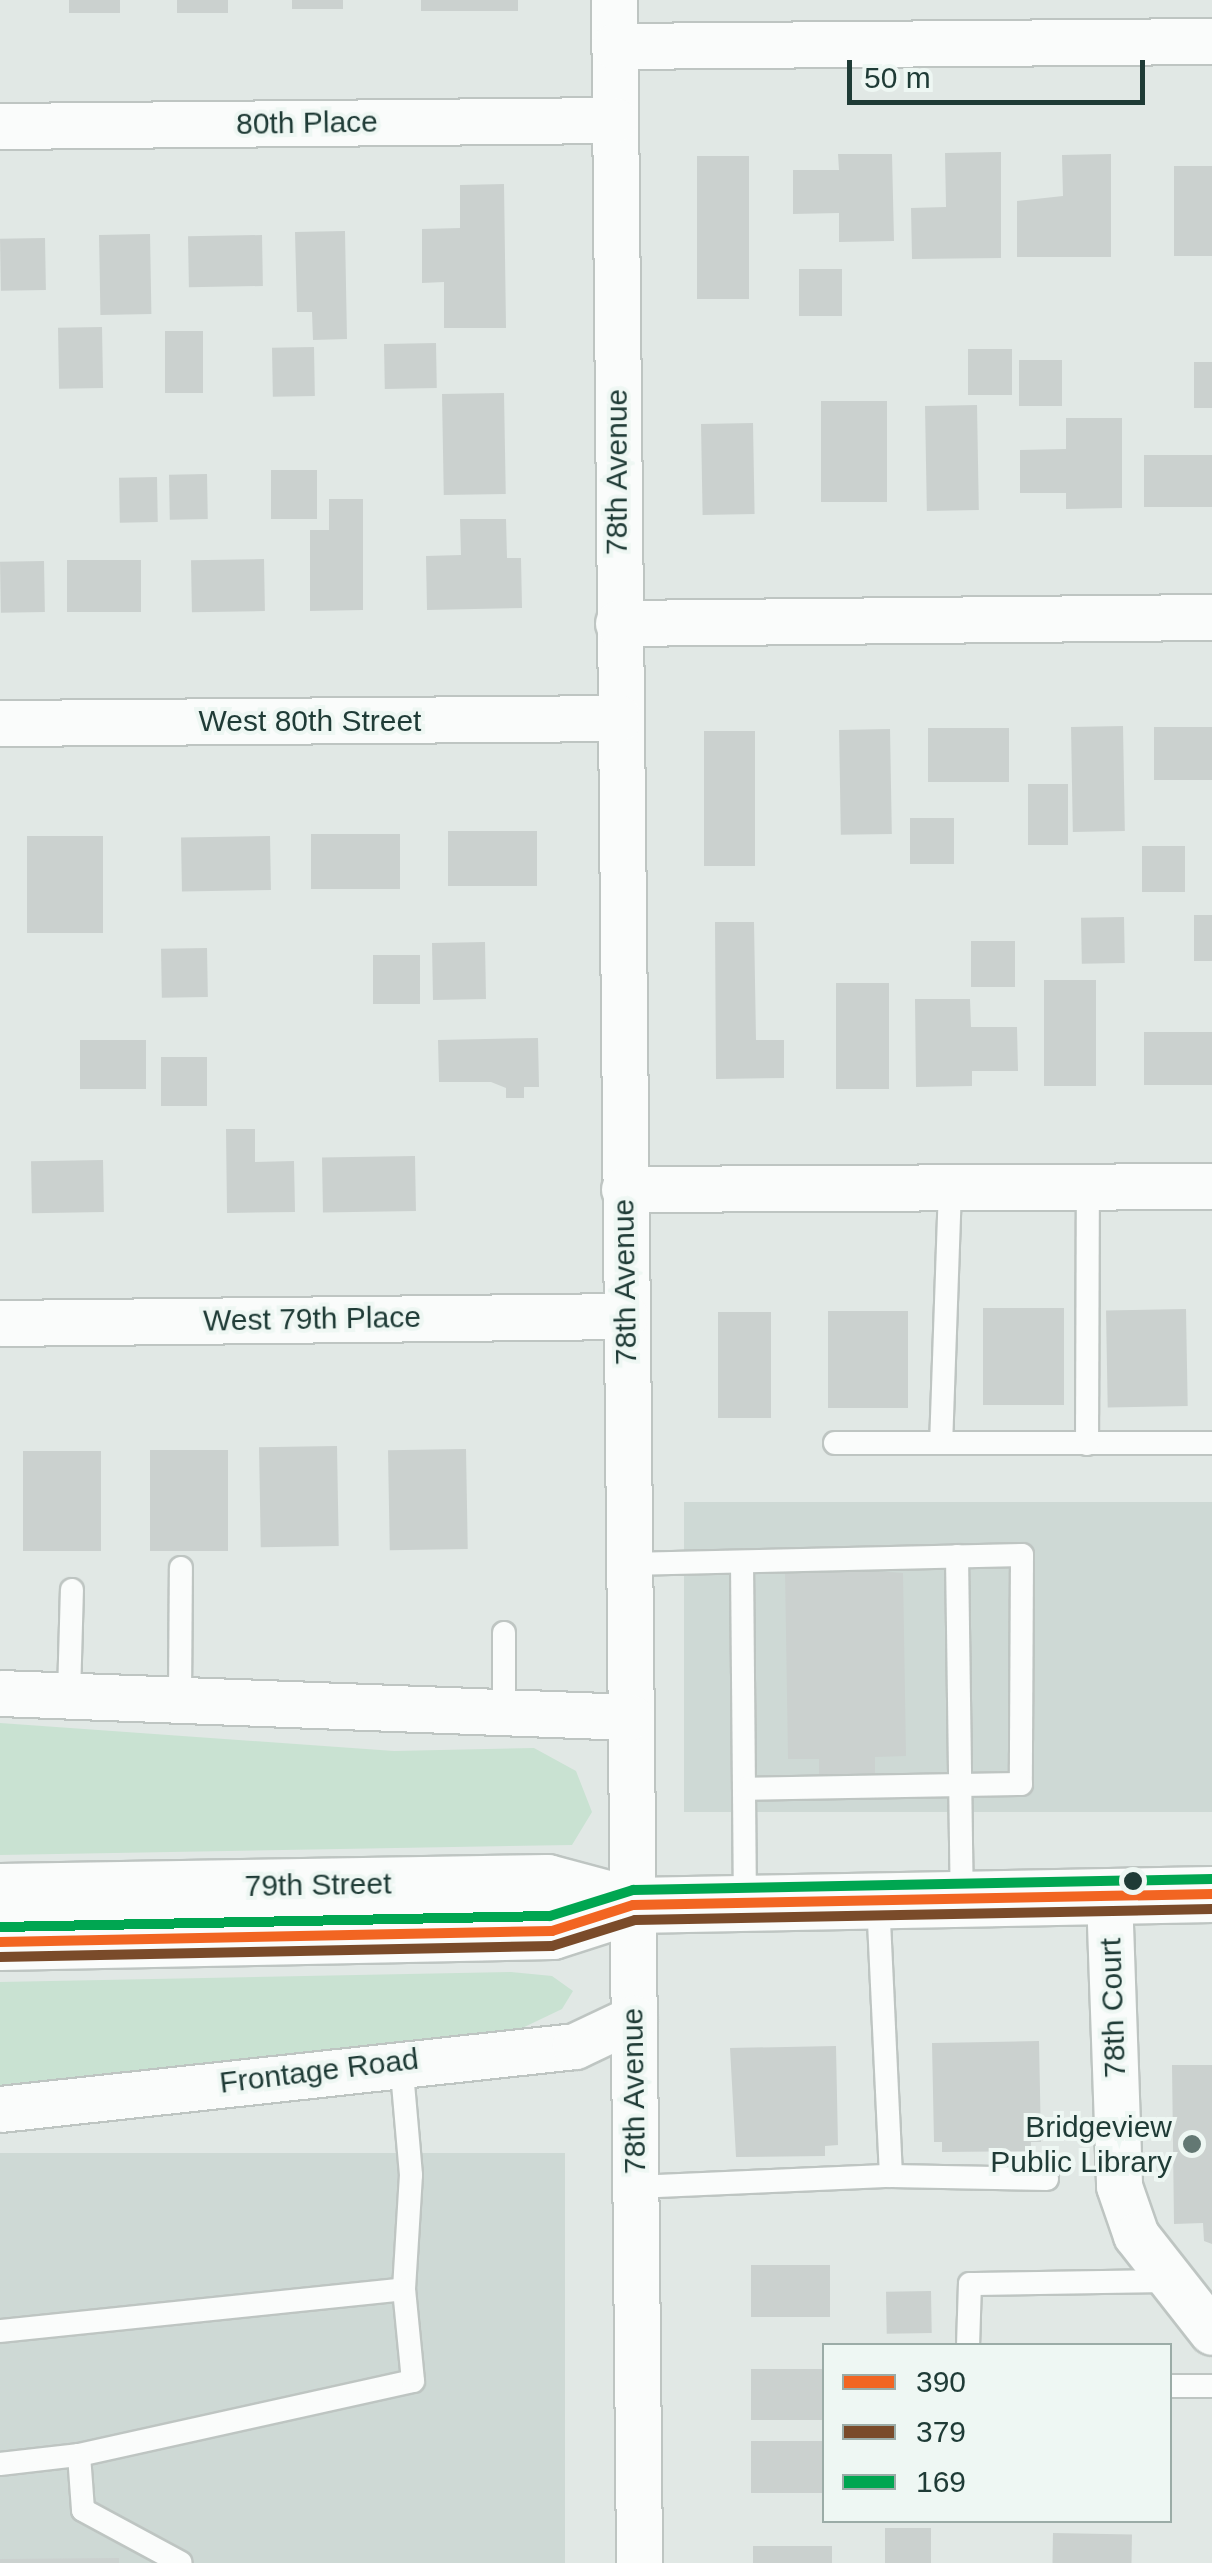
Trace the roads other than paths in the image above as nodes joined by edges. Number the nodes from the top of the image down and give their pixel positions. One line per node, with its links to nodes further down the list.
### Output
1 (614, 0): 3 (street, 78th Avenue)
2 (1212, 41): 3 (street)
3 (614, 46): 4 (street, 78th Avenue)
4 (614, 120): 5 (street, 80th Place); 7 (street, 78th Avenue)
5 (0, 126)
6 (1212, 617): 7 (street)
7 (618, 623): 8 (street, 78th Avenue)
8 (619, 718): 9 (street, West 80th Street); 13 (street, 78th Avenue)
9 (0, 724)
10 (1212, 1186): 11 (street)
11 (1088, 1187): 12 (street); 19 (lane)
12 (950, 1188): 13 (street); 17 (lane)
13 (624, 1189): 14 (street, 78th Avenue)
14 (624, 1316): 15 (street, West 79th Place); 22 (street, 78th Avenue)
15 (0, 1323)
16 (835, 1443): 17 (lane)
17 (941, 1443): 19 (lane)
18 (1212, 1443): 19 (lane)
19 (1088, 1444)
20 (957, 1556): 21 (lane); 31 (lane); 31 (lane)
21 (742, 1562): 22 (lane); 32 (lane)
22 (628, 1564): 30 (street, 78th Avenue)
23 (181, 1568): 28 (lane)
24 (72, 1590): 27 (lane)
25 (504, 1633): 29 (lane)
26 (0, 1693): 27 (street)
27 (69, 1695): 28 (street)
28 (180, 1698): 29 (street)
29 (504, 1708): 30 (street)
30 (630, 1716): 39 (street, 78th Avenue)
31 (959, 1786): 32 (lane); 36 (lane)
32 (746, 1789): 38 (lane)
33 (0, 1891): 39 (main road, 79th Street)
34 (1212, 1894): 35 (main road, 79th Street)
35 (1109, 1896): 36 (main road, 79th Street); 47 (street, 78th Court)
36 (962, 1899): 37 (main road, 79th Street)
37 (878, 1902): 38 (main road, 79th Street); 44 (lane)
38 (745, 1903): 39 (main road, 79th Street)
39 (632, 1905): 40 (main road, 79th Street); 41 (street, 78th Avenue)
40 (0, 1942)
41 (634, 2018): 42 (street, Frontage Road); 46 (street, 78th Avenue)
42 (401, 2060): 43 (street, Frontage Road); 48 (lane)
43 (0, 2109)
44 (891, 2176): 45 (lane); 46 (lane)
45 (1048, 2179)
46 (635, 2186): 57 (street, 78th Avenue)
47 (1170, 2281): 50 (street, 78th Court); 51 (lane)
48 (404, 2289): 49 (lane); 54 (lane)
49 (0, 2332)
50 (1212, 2332)
51 (968, 2343)
52 (1172, 2386): 53 (lane)
53 (1212, 2386)
54 (79, 2455): 55 (lane); 56 (lane)
55 (0, 2464)
56 (181, 2563)
57 (638, 2563)

